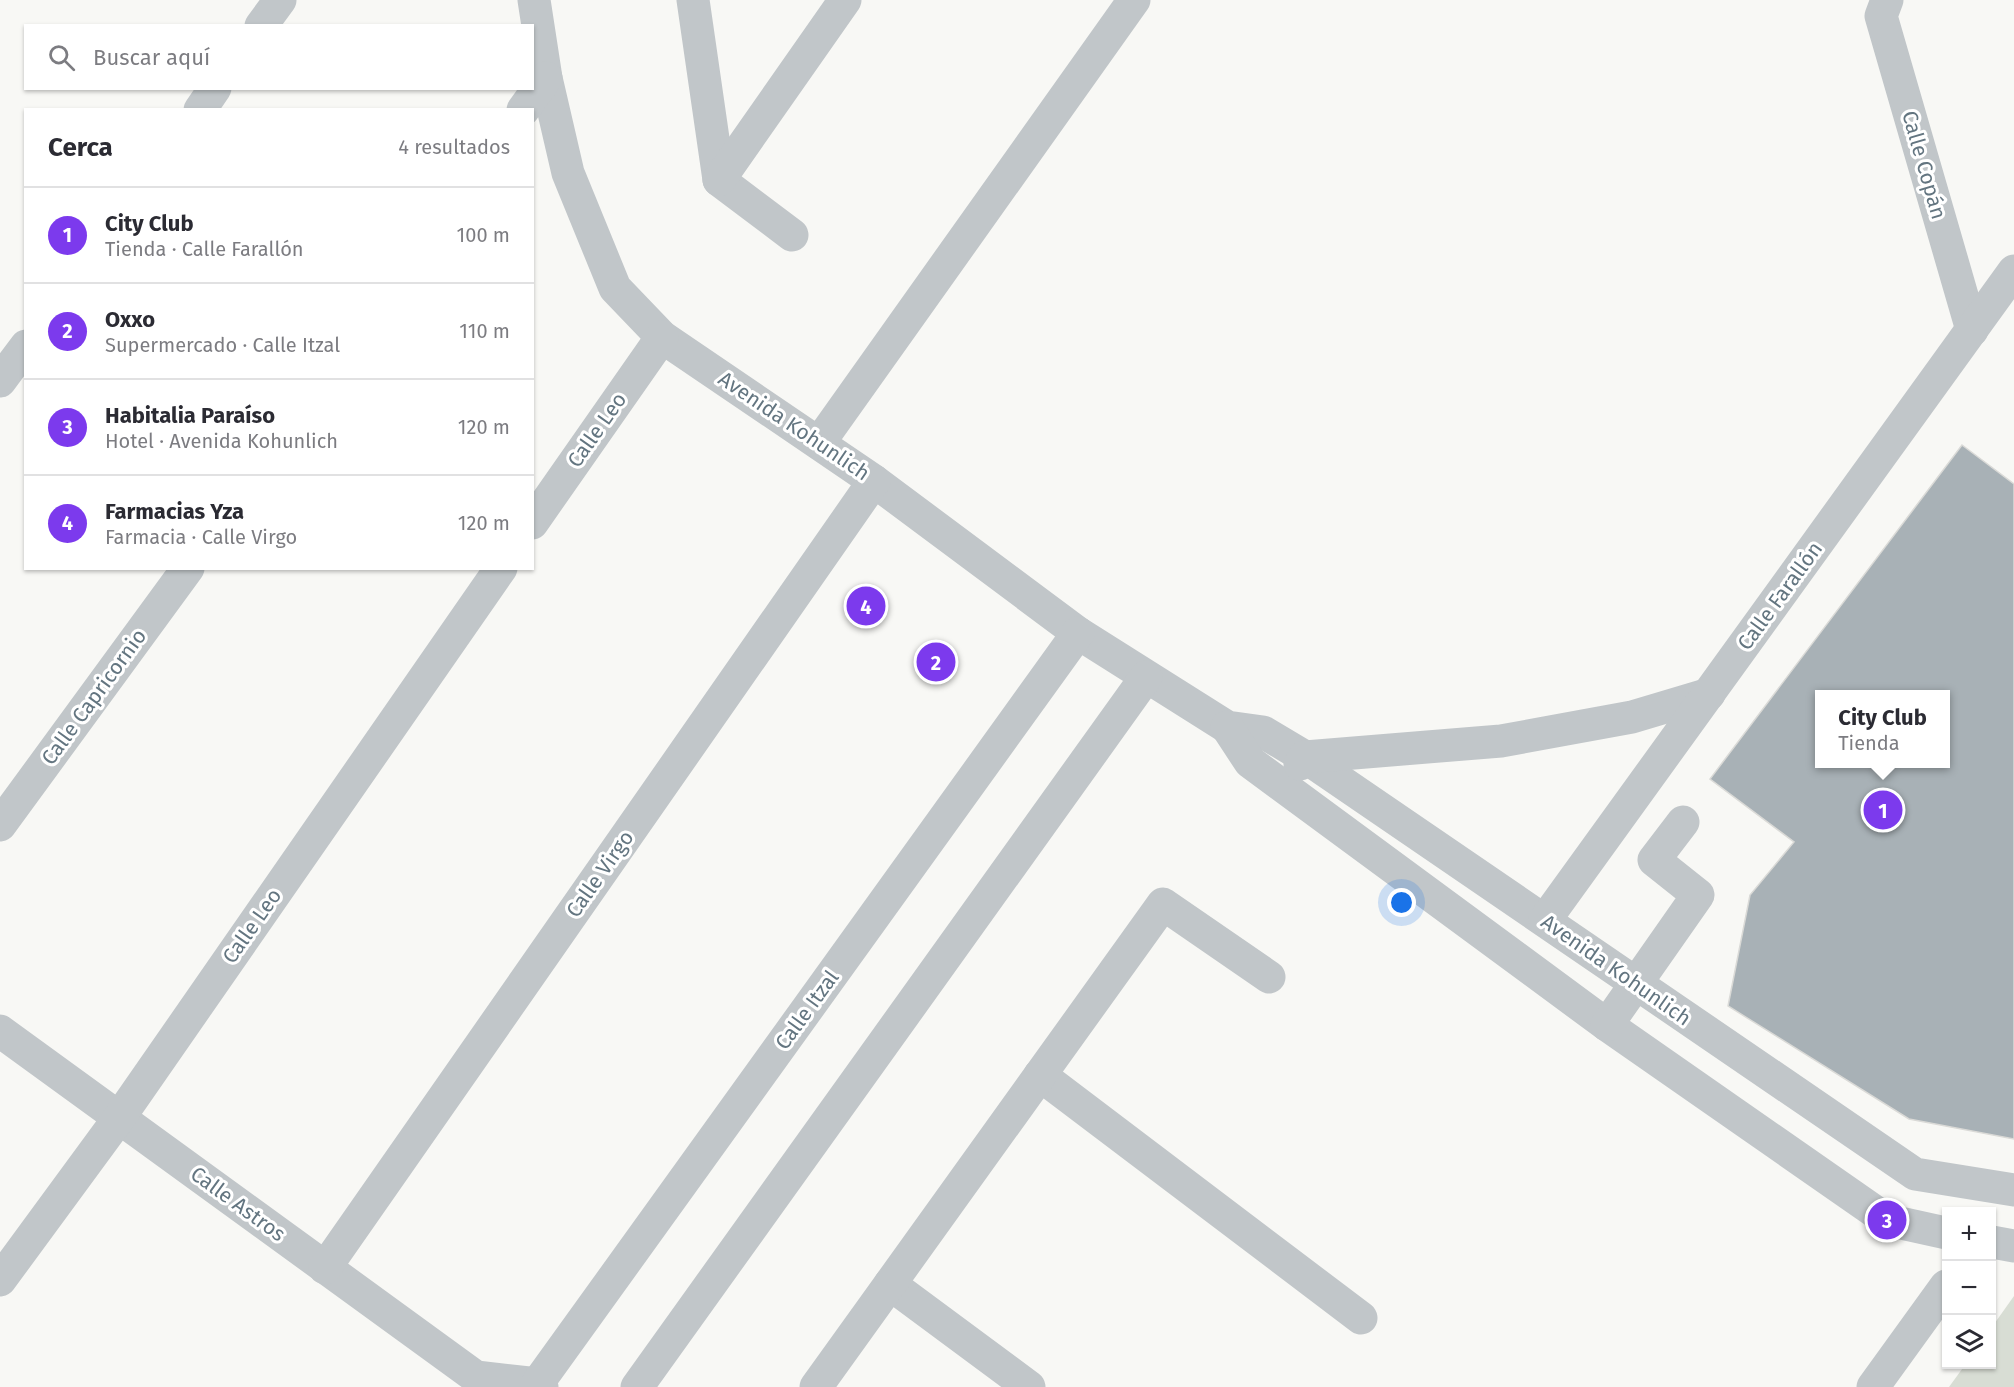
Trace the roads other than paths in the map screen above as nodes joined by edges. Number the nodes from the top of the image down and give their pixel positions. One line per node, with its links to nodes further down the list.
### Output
1 (280, 0): 7 (street)
2 (534, 0): 8 (street, Avenida Kohunlich)
3 (693, 0): 12 (street)
4 (845, 0): 12 (street)
5 (1134, 0): 19 (street)
6 (1887, 0): 15 (street, Calle Copán)
7 (262, 24)
8 (546, 78): 11 (street); 16 (street, Avenida Kohunlich)
9 (214, 90): 10 (street)
10 (201, 108)
11 (524, 108)
12 (719, 180): 13 (street)
13 (792, 235)
14 (2014, 272): 15 (street, Calle Farallón)
15 (1972, 330): 26 (street, Calle Farallón)
16 (662, 337): 19 (street, Avenida Kohunlich); 21 (street, Calle Leo)
17 (24, 349): 18 (street)
18 (0, 381)
19 (819, 443): 20 (street, Avenida Kohunlich)
20 (874, 481): 24 (street, Avenida Kohunlich); 43 (street, Calle Virgo)
21 (534, 520)
22 (187, 570): 31 (street, Calle Capricornio)
23 (500, 570): 38 (street, Calle Leo)
24 (1078, 633): 25 (street, Avenida Kohunlich); 49 (street, Calle Itzal)
25 (1146, 676): 27 (street, Avenida Kohunlich); 50 (street)
26 (1709, 694): 28 (street); 32 (street, Calle Farallón)
27 (1227, 727): 28 (street, Avenida Kohunlich); 29 (street, Avenida Kohunlich)
28 (1305, 758): 29 (street); 32 (street, Avenida Kohunlich)
29 (1284, 786): 35 (street, Avenida Kohunlich)
30 (1683, 822): 34 (street)
31 (0, 825)
32 (1545, 920): 34 (street, Avenida Kohunlich)
33 (1269, 977): 37 (street)
34 (1635, 984): 35 (street); 39 (street, Avenida Kohunlich)
35 (1607, 1025): 40 (street, Avenida Kohunlich)
36 (0, 1031): 38 (street, Calle Astros)
37 (1040, 1075): 45 (street); 47 (street)
38 (119, 1118): 43 (street, Calle Astros); 44 (street, Calle Leo)
39 (2014, 1190)
40 (1942, 1232)
41 (1996, 1243): 42 (street)
42 (2014, 1246)
43 (325, 1268): 48 (street, Calle Astros)
44 (0, 1280)
45 (890, 1284): 51 (street); 52 (street)
46 (1942, 1293): 53 (street)
47 (1361, 1318)
48 (478, 1382): 49 (street, Calle Astros)
49 (538, 1386)
50 (637, 1387)
51 (816, 1387)
52 (1029, 1387)
53 (1873, 1387)

